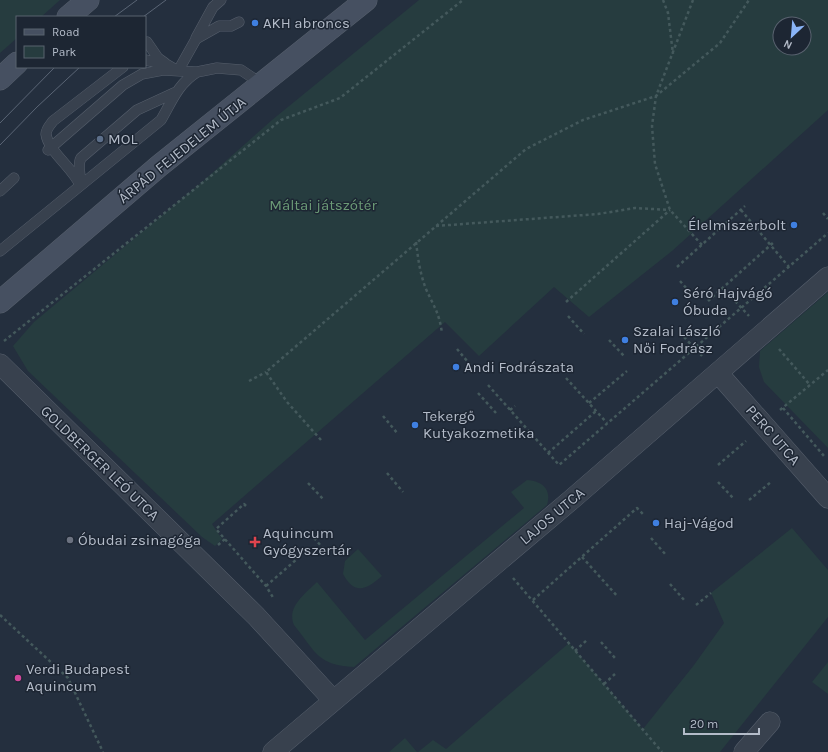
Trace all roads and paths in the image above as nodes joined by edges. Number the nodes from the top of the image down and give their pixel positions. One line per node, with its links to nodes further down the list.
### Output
1 (88, 0): 8 (street)
2 (221, 0): 10 (lane)
3 (366, 0): 20 (street, ÁRPÁD FEJEDELEM ÚTJA)
4 (463, 0): 52 (path)
5 (663, 0): 12 (path)
6 (693, 0): 12 (path)
7 (749, 0): 22 (path)
8 (69, 16)
9 (239, 22): 10 (lane)
10 (196, 39): 17 (lane)
11 (147, 42): 14 (lane)
12 (673, 54): 22 (path)
13 (146, 60): 14 (lane)
14 (166, 64): 17 (lane)
15 (16, 65): 19 (street)
16 (122, 68): 23 (lane)
17 (178, 71): 18 (lane); 23 (lane)
18 (197, 72): 20 (lane); 21 (lane)
19 (0, 79)
20 (262, 85): 45 (street, ÁRPÁD FEJEDELEM ÚTJA)
21 (176, 92): 25 (lane); 25 (lane)
22 (656, 96): 28 (path); 32 (path)
23 (50, 148): 25 (lane)
24 (14, 178): 26 (lane)
25 (80, 185): 38 (lane)
26 (0, 191)
27 (745, 206): 29 (path)
28 (670, 210): 32 (path); 36 (path); 46 (path)
29 (741, 210): 36 (path); 37 (path)
30 (823, 213): 31 (path)
31 (828, 218)
32 (434, 226): 34 (path)
33 (828, 233): 40 (path)
34 (416, 241): 48 (path); 59 (path)
35 (774, 242): 37 (path)
36 (702, 245): 39 (path)
37 (771, 245): 40 (path); 44 (path)
38 (0, 251)
39 (677, 267)
40 (789, 267): 53 (path)
41 (828, 277): 60 (street, LAJOS UTCA)
42 (680, 281): 43 (path)
43 (695, 298)
44 (708, 301)
45 (0, 302)
46 (566, 302)
47 (568, 316): 49 (path)
48 (442, 333)
49 (584, 334)
50 (684, 337): 53 (path)
51 (609, 340): 55 (path)
52 (0, 344)
53 (694, 348): 72 (path)
54 (457, 350): 57 (path)
55 (624, 356)
56 (0, 364): 110 (street, GOLDBERGER LEÓ UTCA)
57 (473, 368)
58 (627, 371): 65 (path)
59 (266, 372): 62 (path); 74 (path)
60 (718, 373): 82 (street, PERC UTCA); 94 (street, LAJOS UTCA)
61 (566, 378): 65 (path)
62 (249, 381)
63 (488, 385): 68 (path)
64 (478, 393): 70 (path)
65 (590, 404): 69 (path)
66 (515, 406): 68 (path)
67 (783, 408): 76 (path)
68 (510, 410): 75 (path)
69 (596, 411): 72 (path); 75 (path)
70 (496, 413)
71 (383, 416): 73 (path)
72 (607, 423): 75 (path)
73 (398, 434)
74 (321, 440)
75 (548, 453)
76 (828, 460)
77 (387, 474): 81 (path)
78 (718, 482): 84 (path)
79 (771, 482): 85 (path)
80 (308, 483): 83 (path)
81 (404, 492)
82 (828, 498)
83 (324, 500)
84 (734, 500)
85 (749, 500)
86 (246, 506): 96 (path)
87 (644, 515): 93 (path)
88 (314, 538): 92 (path)
89 (651, 538): 91 (path)
90 (294, 555): 96 (path)
91 (666, 555)
92 (330, 556)
93 (582, 557): 98 (path); 99 (path)
94 (499, 561): 99 (path); 110 (street, LAJOS UTCA)
95 (670, 584): 101 (path)
96 (266, 586): 100 (path)
97 (711, 593): 102 (path)
98 (618, 597)
99 (533, 600): 106 (path)
100 (275, 601)
101 (685, 601)
102 (696, 604)
103 (0, 615): 112 (path)
104 (588, 639): 106 (path)
105 (601, 642): 107 (path)
106 (575, 651): 109 (path)
107 (615, 658)
108 (615, 674): 109 (path)
109 (604, 684): 114 (path)
110 (333, 700): 113 (street, LAJOS UTCA)
111 (770, 722): 115 (street)
112 (103, 752)
113 (273, 752)
114 (662, 752)
115 (744, 752)

